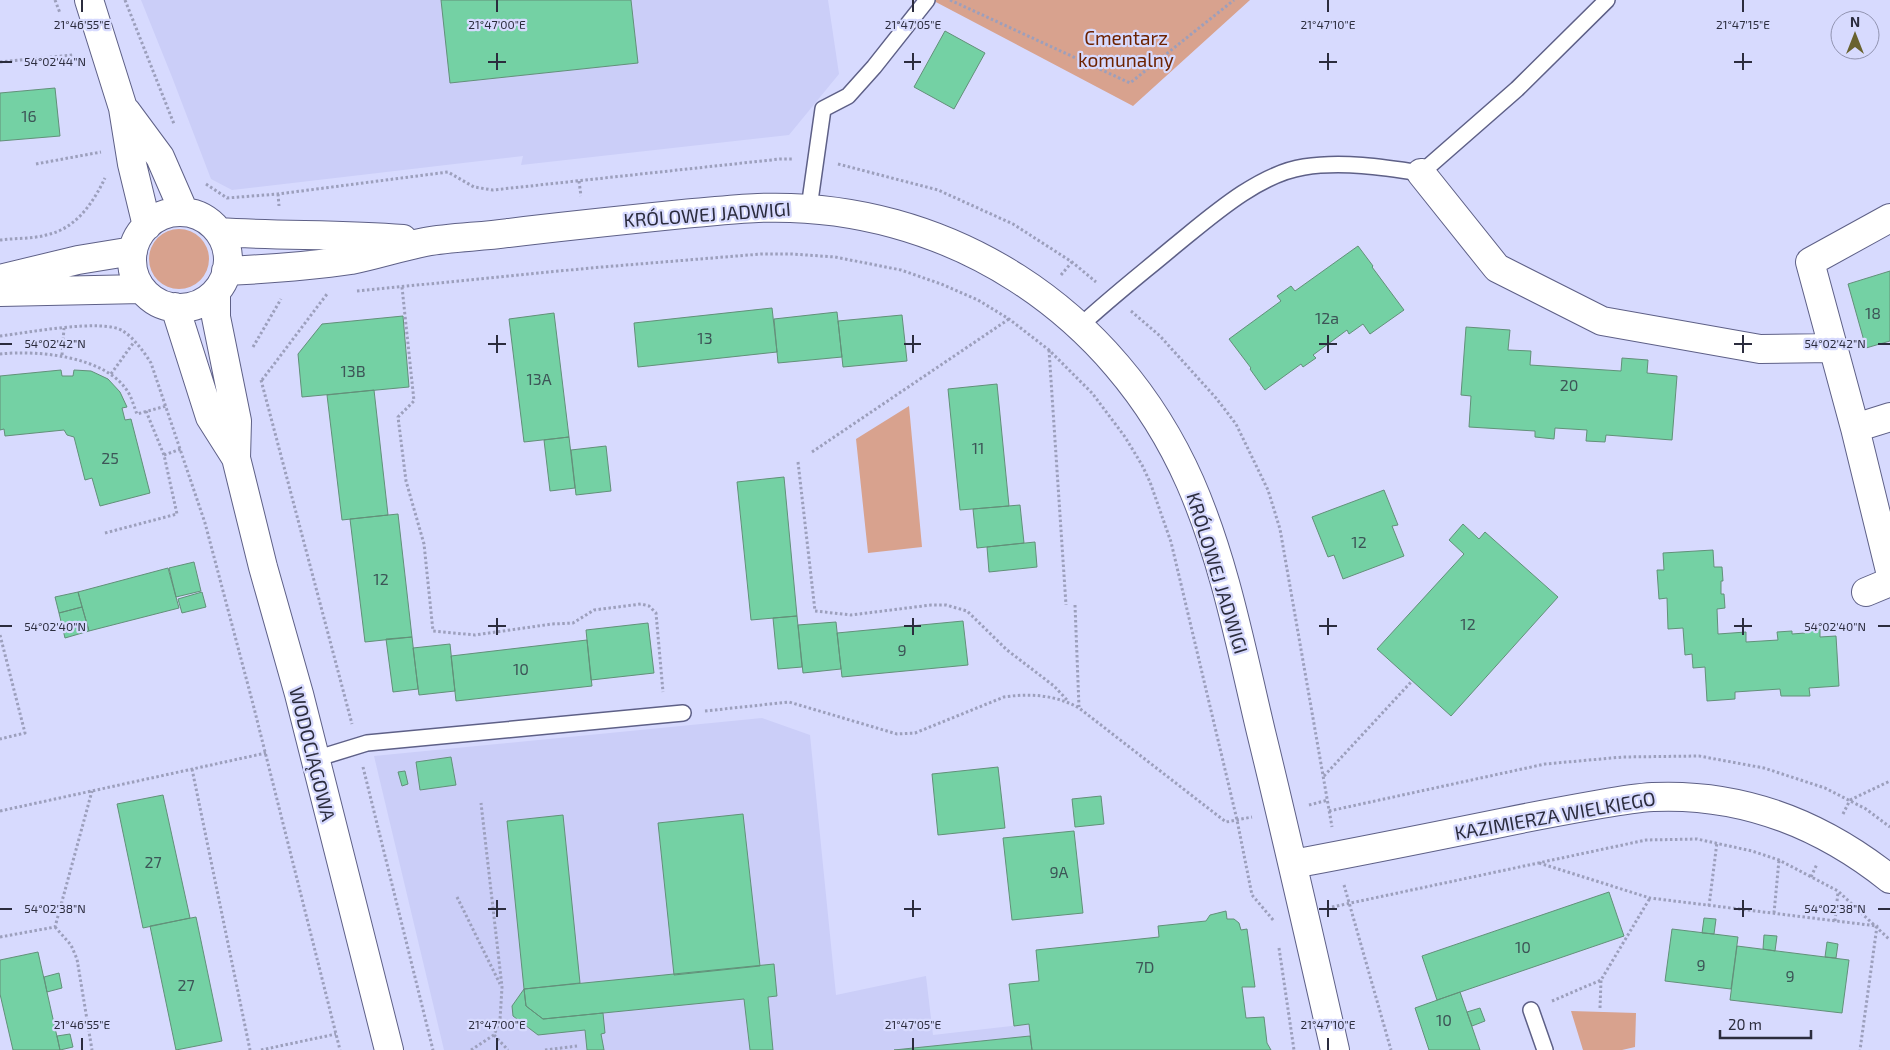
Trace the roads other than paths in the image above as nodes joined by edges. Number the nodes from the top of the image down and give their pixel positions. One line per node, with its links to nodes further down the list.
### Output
1 (89, 0): 4 (street)
2 (927, 0): 6 (lane)
3 (1607, 0): 5 (lane)
4 (123, 108): 7 (street); 9 (street)
5 (1421, 173): 18 (lane); 19 (street)
6 (809, 208): 11 (street, KRÓLOWEJ JADWIGI); 18 (street, KRÓLOWEJ JADWIGI)
7 (184, 212): 9 (street); 10 (street)
8 (1890, 218): 19 (street)
9 (146, 226): 12 (street)
10 (219, 232): 11 (street, KRÓLOWEJ JADWIGI); 14 (street)
11 (427, 241): 14 (street, KRÓLOWEJ JADWIGI)
12 (133, 251): 13 (street); 15 (street)
13 (0, 279)
14 (221, 282): 17 (street); 22 (street, WODOCIĄGOWA)
15 (142, 289): 16 (street); 17 (street)
16 (0, 292)
17 (175, 308): 22 (street, WODOCIĄGOWA)
18 (1079, 327): 26 (street, KRÓLOWEJ JADWIGI)
19 (1833, 348): 21 (street)
20 (1890, 417): 21 (street)
21 (1855, 428): 23 (street)
22 (236, 458): 25 (street, WODOCIĄGOWA)
23 (1890, 571)
24 (683, 713): 25 (lane)
25 (315, 759): 29 (street, WODOCIĄGOWA)
26 (1294, 864): 27 (street, KAZIMIERZA WIELKIEGO); 30 (street, KRÓLOWEJ JADWIGI)
27 (1890, 879)
28 (1531, 1010): 31 (lane)
29 (388, 1050)
30 (1335, 1050)
31 (1544, 1050)

